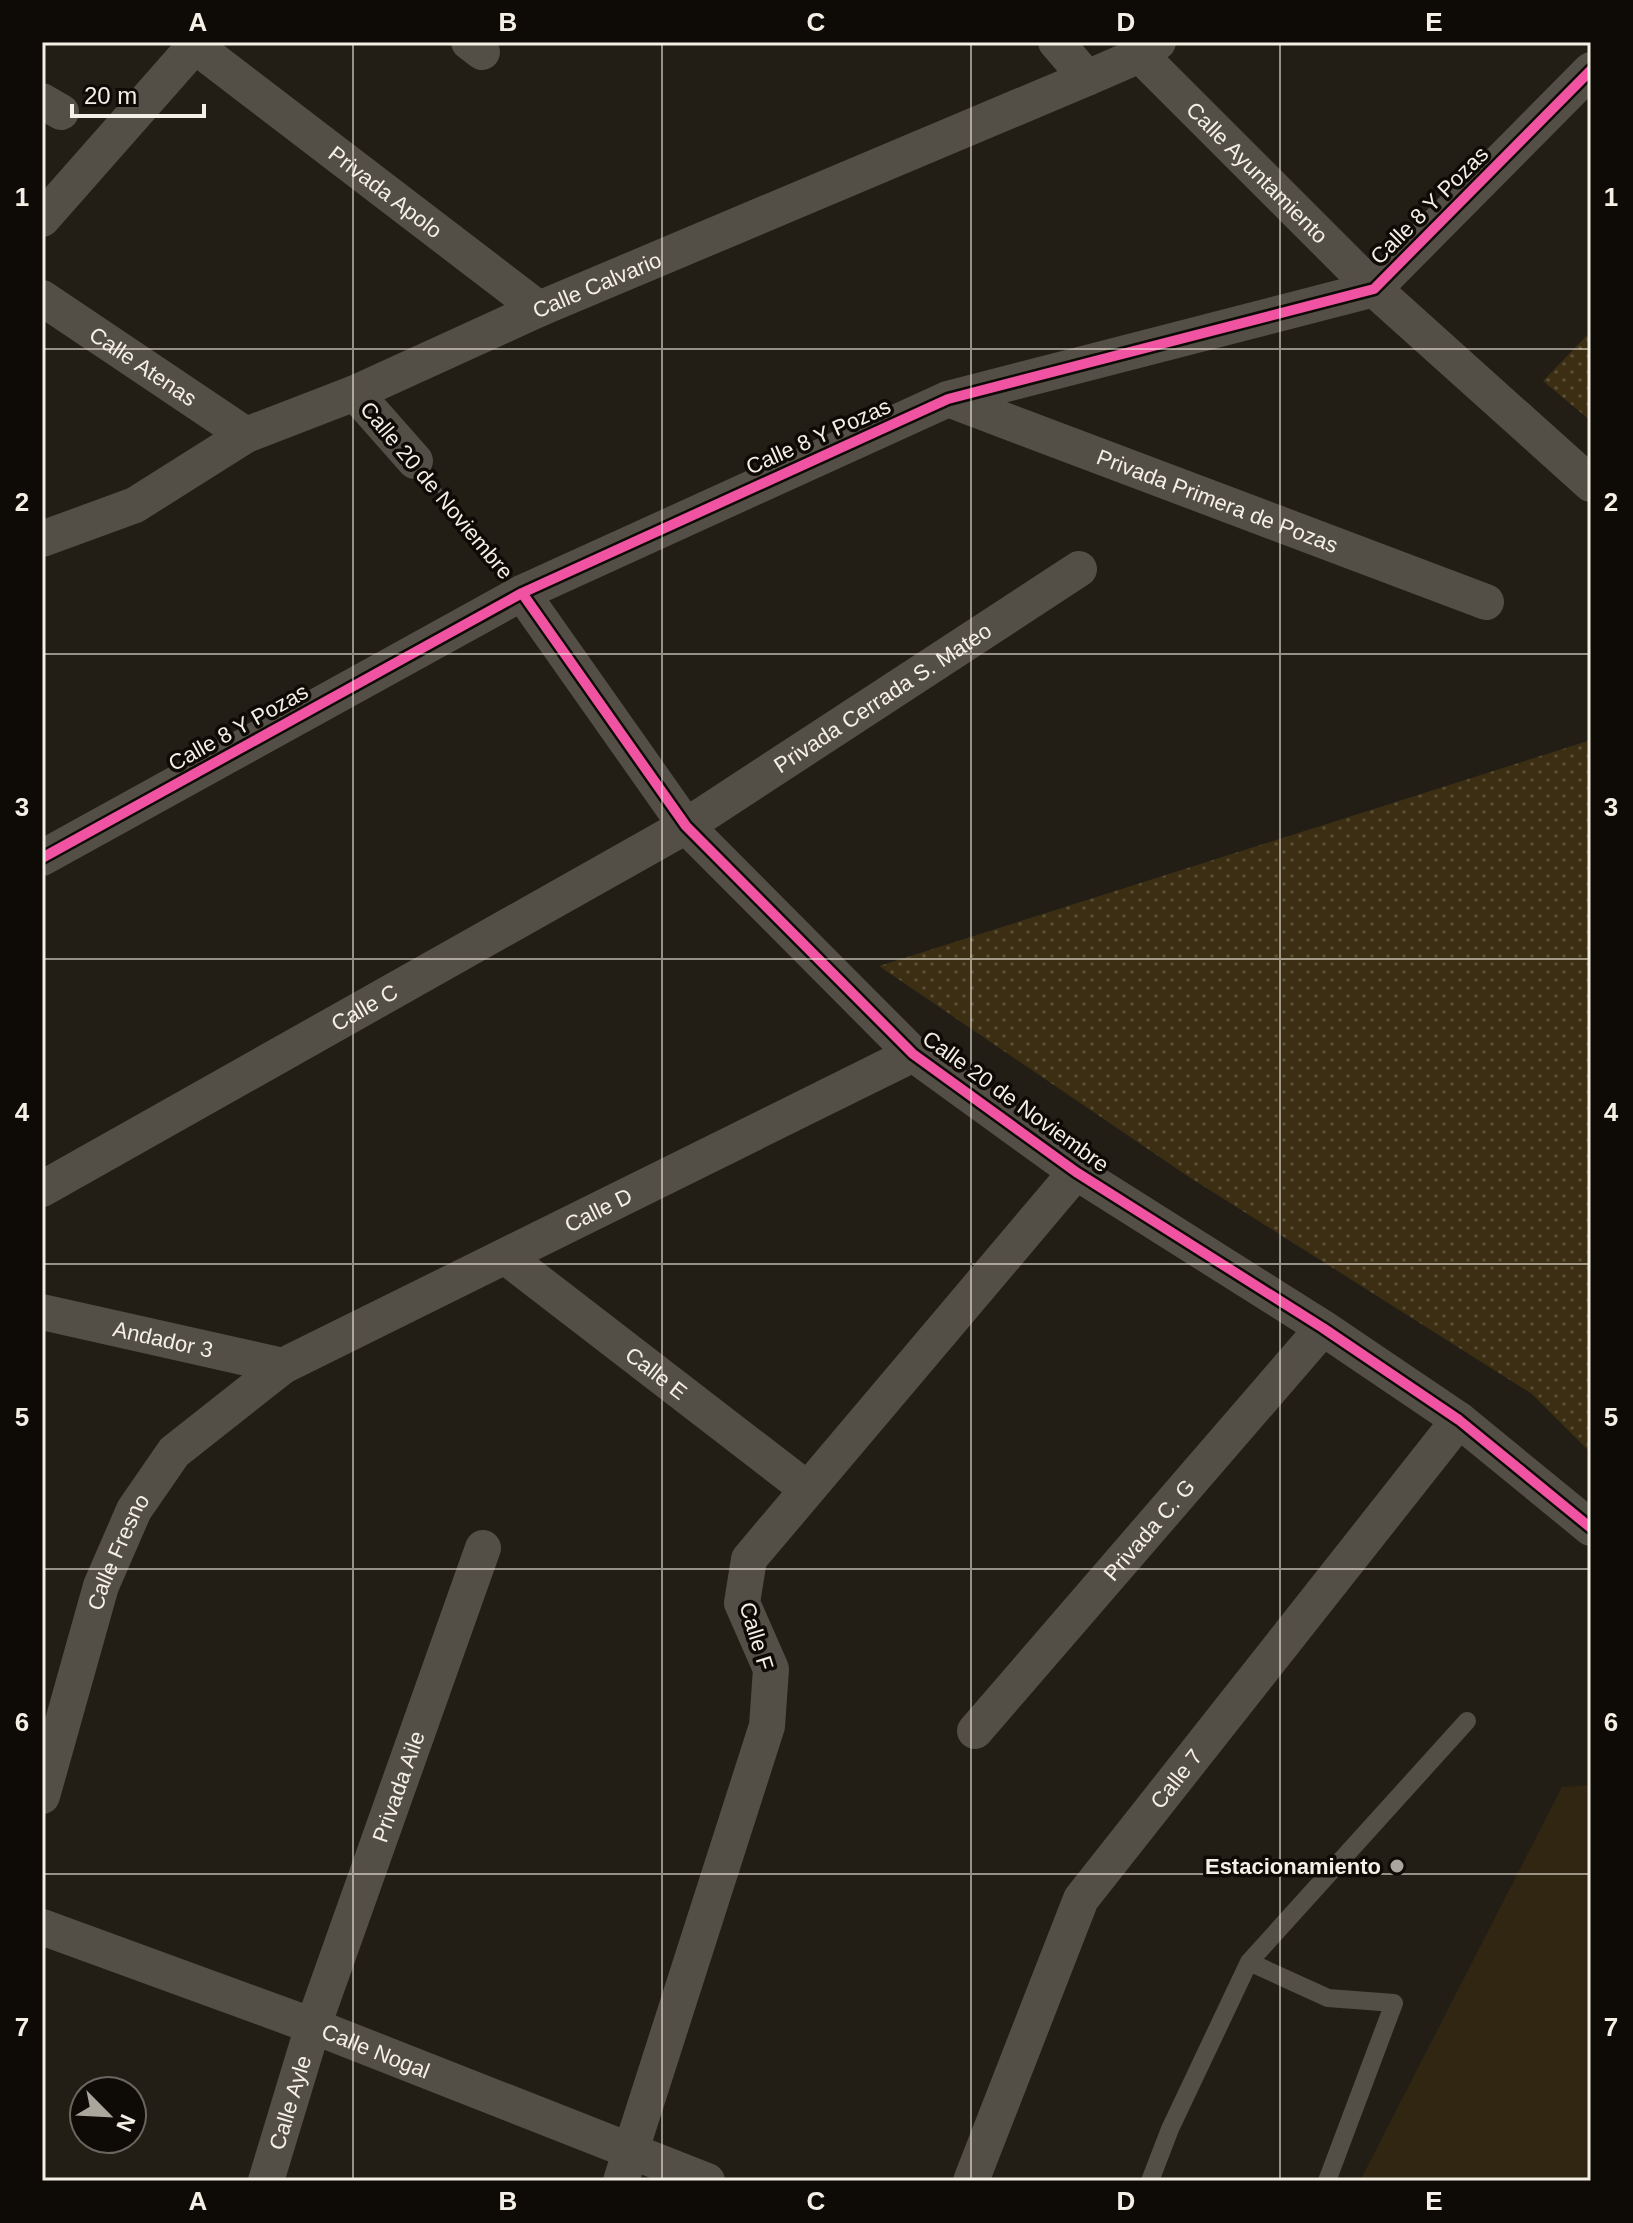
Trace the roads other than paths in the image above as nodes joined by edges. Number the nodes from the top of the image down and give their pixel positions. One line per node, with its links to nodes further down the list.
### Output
1 (1056, 42): 5 (street)
2 (196, 44): 6 (street); 9 (street, Privada Apolo)
3 (1149, 48): 5 (street, Calle Calvario); 7 (street, Calle Ayuntamiento)
4 (1591, 70): 7 (street, Calle 8 Y Pozas)
5 (1087, 78): 9 (street, Calle Calvario)
6 (42, 219)
7 (1374, 289): 11 (street, Calle 8 Y Pozas); 14 (street, Calle Ayuntamiento)
8 (42, 298): 12 (street, Calle Atenas)
9 (539, 309): 10 (street, Calle Calvario)
10 (355, 393): 12 (street, Calle Calvario); 13 (street, Calle 20 de Noviembre)
11 (948, 399): 17 (street, Calle 8 Y Pozas); 18 (street, Privada Primera de Pozas)
12 (246, 435): 15 (street, Calle Calvario)
13 (415, 461)
14 (1591, 484)
15 (42, 539)
16 (1079, 569): 19 (street, Privada Cerrada S. Mateo)
17 (522, 593): 19 (street, Calle 20 de Noviembre); 20 (street, Calle 8 Y Pozas)
18 (1486, 602)
19 (686, 826): 21 (street, Calle 20 de Noviembre); 23 (street, Calle C)
20 (42, 858)
21 (913, 1054): 22 (street, Calle 20 de Noviembre); 24 (street, Calle D)
22 (1076, 1172): 26 (street, Calle 20 de Noviembre); 29 (street, Calle F)
23 (42, 1189)
24 (506, 1257): 27 (street, Calle D); 29 (street, Calle E)
25 (42, 1312): 27 (street, Andador 3)
26 (1323, 1328): 28 (street, Calle 20 de Noviembre); 33 (street, Privada C. G)
27 (283, 1366): 34 (street, Calle Fresno)
28 (1459, 1420): 30 (street, Calle 20 de Noviembre); 41 (street, Calle 7)
29 (807, 1489): 38 (street, Calle F)
30 (1591, 1528)
31 (483, 1548): 37 (street, Privada Aile)
32 (1467, 1721): 36 (lane)
33 (975, 1731)
34 (42, 1796)
35 (42, 1927): 37 (street, Calle Nogal)
36 (1249, 1962): 42 (lane); 43 (lane)
37 (313, 2026): 38 (street, Calle Nogal); 39 (street, Calle Ayle)
38 (626, 2166): 40 (street, Calle Nogal)
39 (266, 2181)
40 (707, 2181)
41 (971, 2181)
42 (1150, 2181)
43 (1327, 2181)

